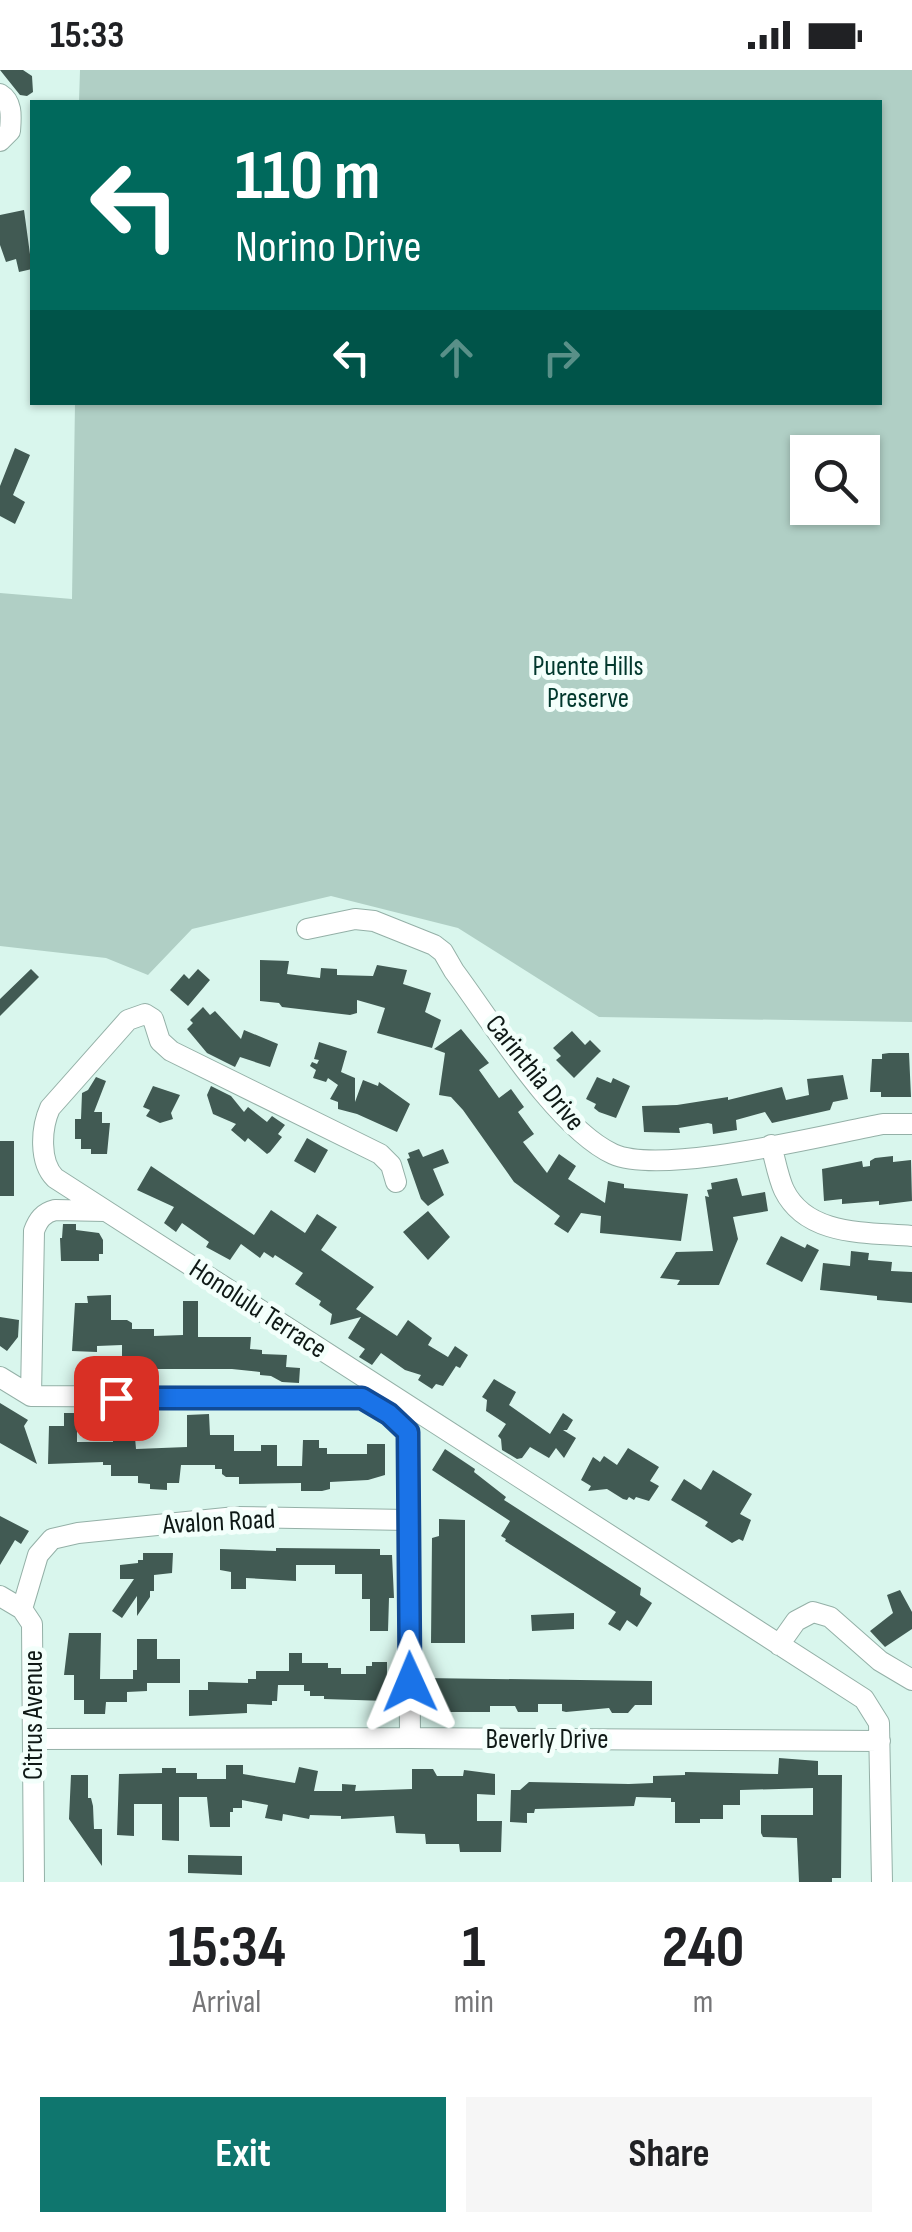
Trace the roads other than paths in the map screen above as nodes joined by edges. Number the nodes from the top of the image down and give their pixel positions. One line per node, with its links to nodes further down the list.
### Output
1 (0, 94): 2 (street)
2 (0, 141)
3 (307, 929): 5 (street, Carinthia Drive)
4 (912, 1124): 5 (street, Carinthia Drive)
5 (771, 1144): 8 (street)
6 (396, 1182): 7 (street, Honolulu Terrace)
7 (107, 1211): 10 (street); 15 (street, Honolulu Terrace)
8 (912, 1236)
9 (0, 1377): 10 (street)
10 (31, 1396): 11 (street)
11 (408, 1520): 12 (street, Avalon Road); 17 (street)
12 (38, 1555): 14 (street, Citrus Avenue)
13 (0, 1596): 14 (street)
14 (22, 1609): 18 (street, Citrus Avenue)
15 (779, 1646): 16 (street); 19 (street, Honolulu Terrace)
16 (912, 1680)
17 (410, 1738): 18 (street, Beverly Drive); 19 (street, Beverly Drive)
18 (34, 1740): 20 (street, Citrus Avenue)
19 (880, 1741): 21 (street)
20 (34, 1882)
21 (882, 1882)

